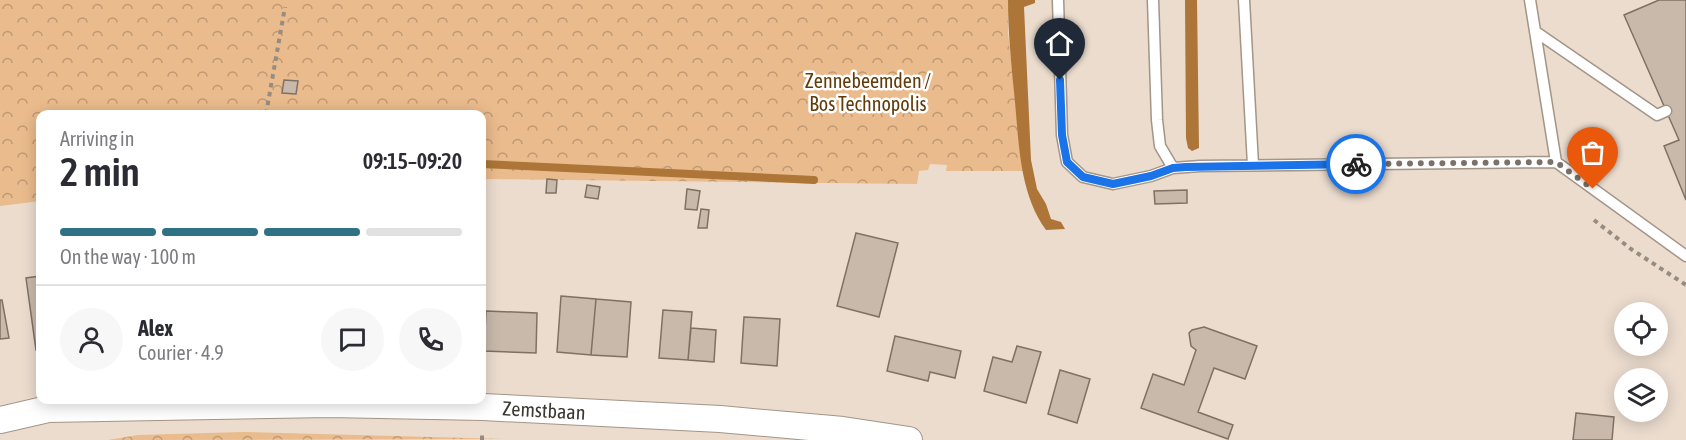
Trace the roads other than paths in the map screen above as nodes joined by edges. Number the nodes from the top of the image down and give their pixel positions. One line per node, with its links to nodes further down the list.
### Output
1 (1058, 0): 9 (lane)
2 (1153, 0): 9 (lane)
3 (1244, 0): 8 (lane)
4 (1530, 0): 5 (lane)
5 (1536, 32): 6 (lane); 7 (lane)
6 (1666, 111)
7 (1556, 162): 8 (lane); 10 (lane)
8 (1253, 165): 9 (lane)
9 (1173, 168)
10 (1686, 256)
11 (199, 404): 13 (street, Zemstbaan)
12 (353, 404): 14 (street, Zemstbaan)
13 (0, 420)
14 (909, 440)

